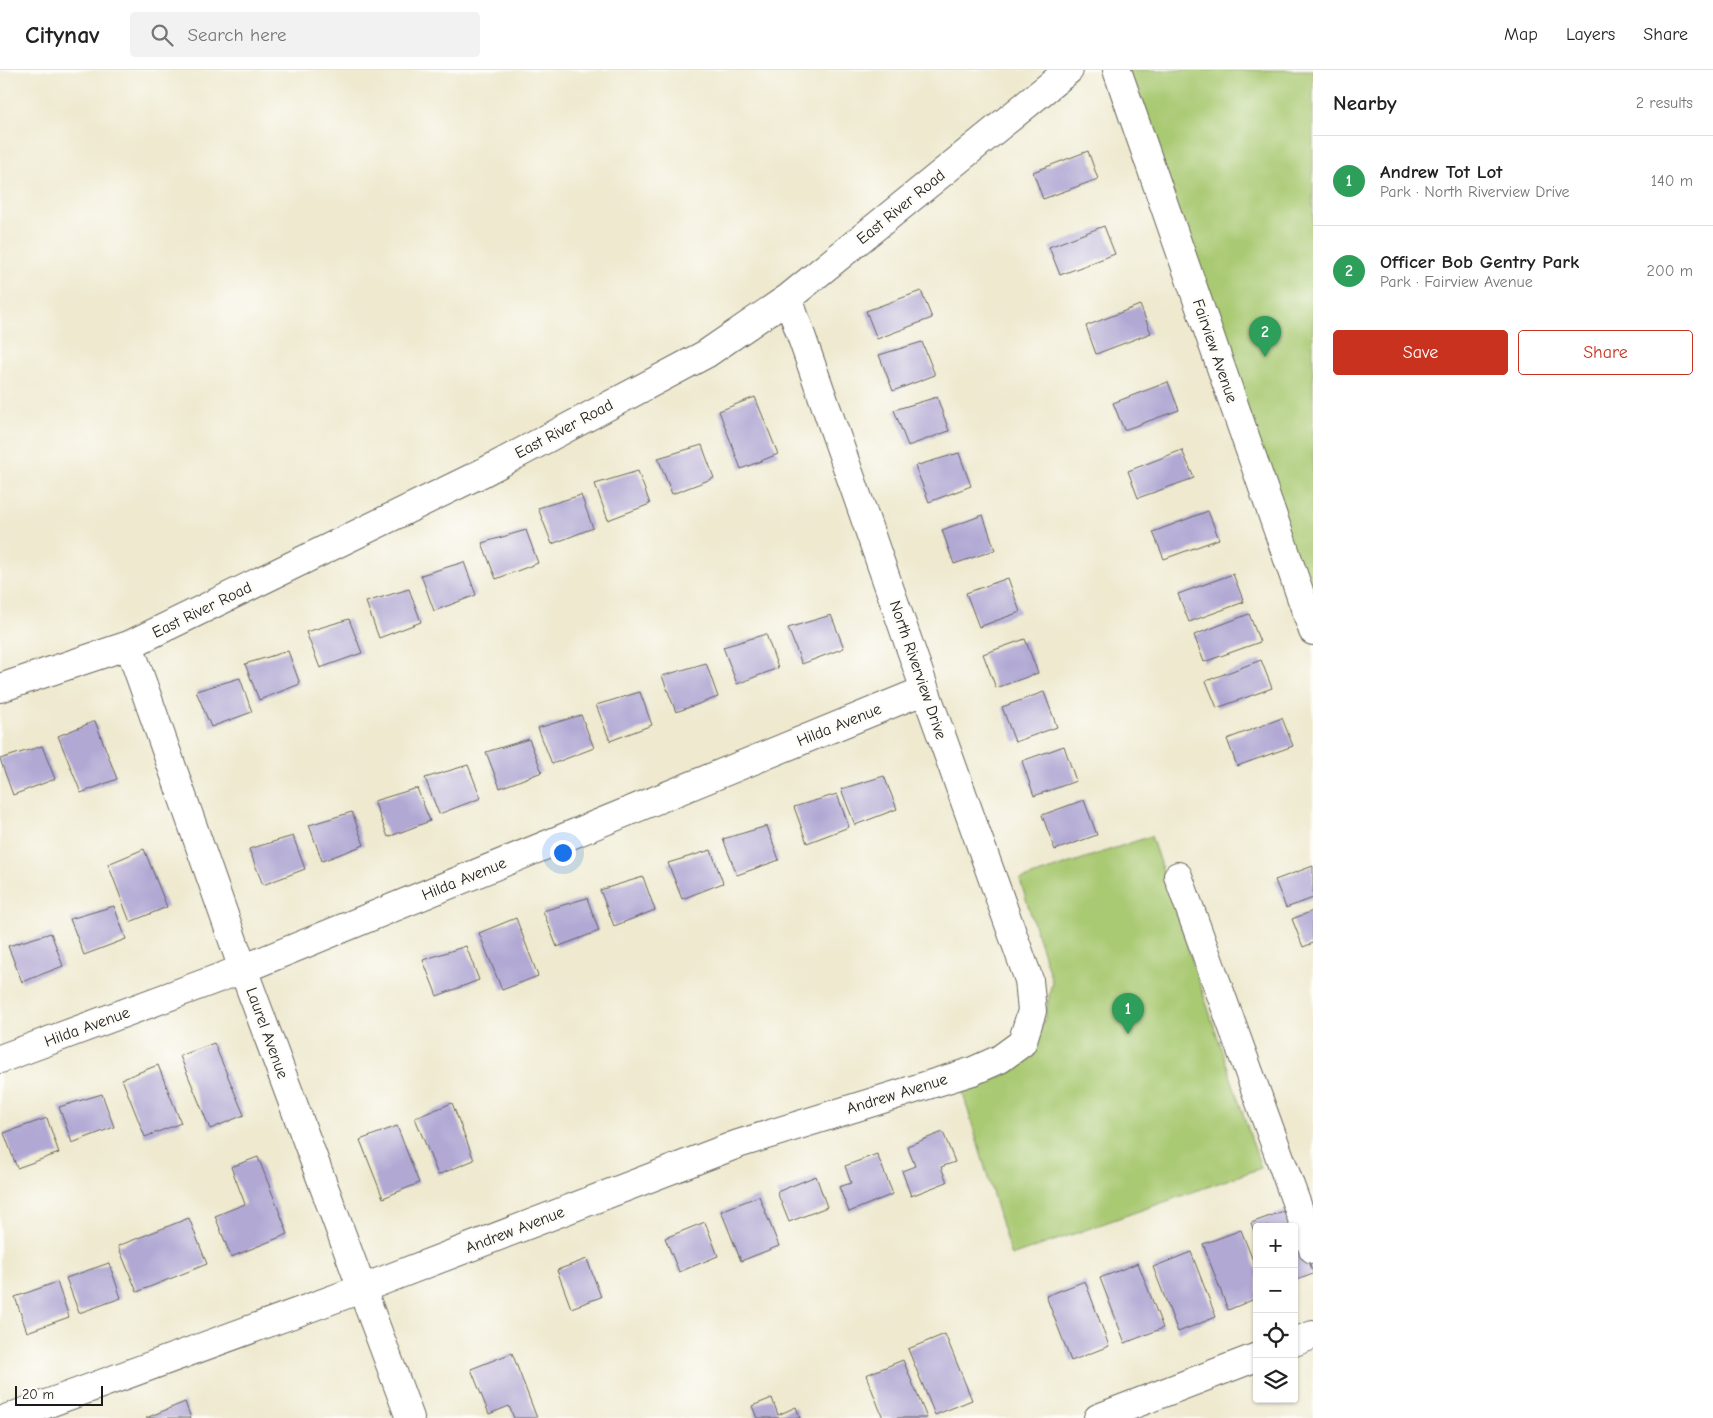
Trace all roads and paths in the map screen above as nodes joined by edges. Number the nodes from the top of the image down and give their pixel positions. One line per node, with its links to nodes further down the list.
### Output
1 (1069, 70): 3 (street, East River Road)
2 (1117, 70): 4 (street, Fairview Avenue)
3 (788, 298): 5 (street, East River Road); 7 (street, North Riverview Drive)
4 (1313, 632)
5 (129, 645): 6 (street, East River Road); 9 (street, Laurel Avenue)
6 (0, 688)
7 (925, 690): 9 (street, Hilda Avenue); 10 (street, North Riverview Drive)
8 (1178, 876): 12 (street)
9 (243, 969): 11 (street, Hilda Avenue); 13 (street, Laurel Avenue)
10 (1022, 1043): 13 (street, Andrew Avenue)
11 (0, 1060)
12 (1313, 1250)
13 (361, 1289): 17 (street, Andrew Avenue); 18 (street, Laurel Avenue)
14 (1313, 1335): 15 (street)
15 (1298, 1341)
16 (1254, 1358): 19 (street)
17 (8, 1418)
18 (410, 1418)
19 (1098, 1418)

